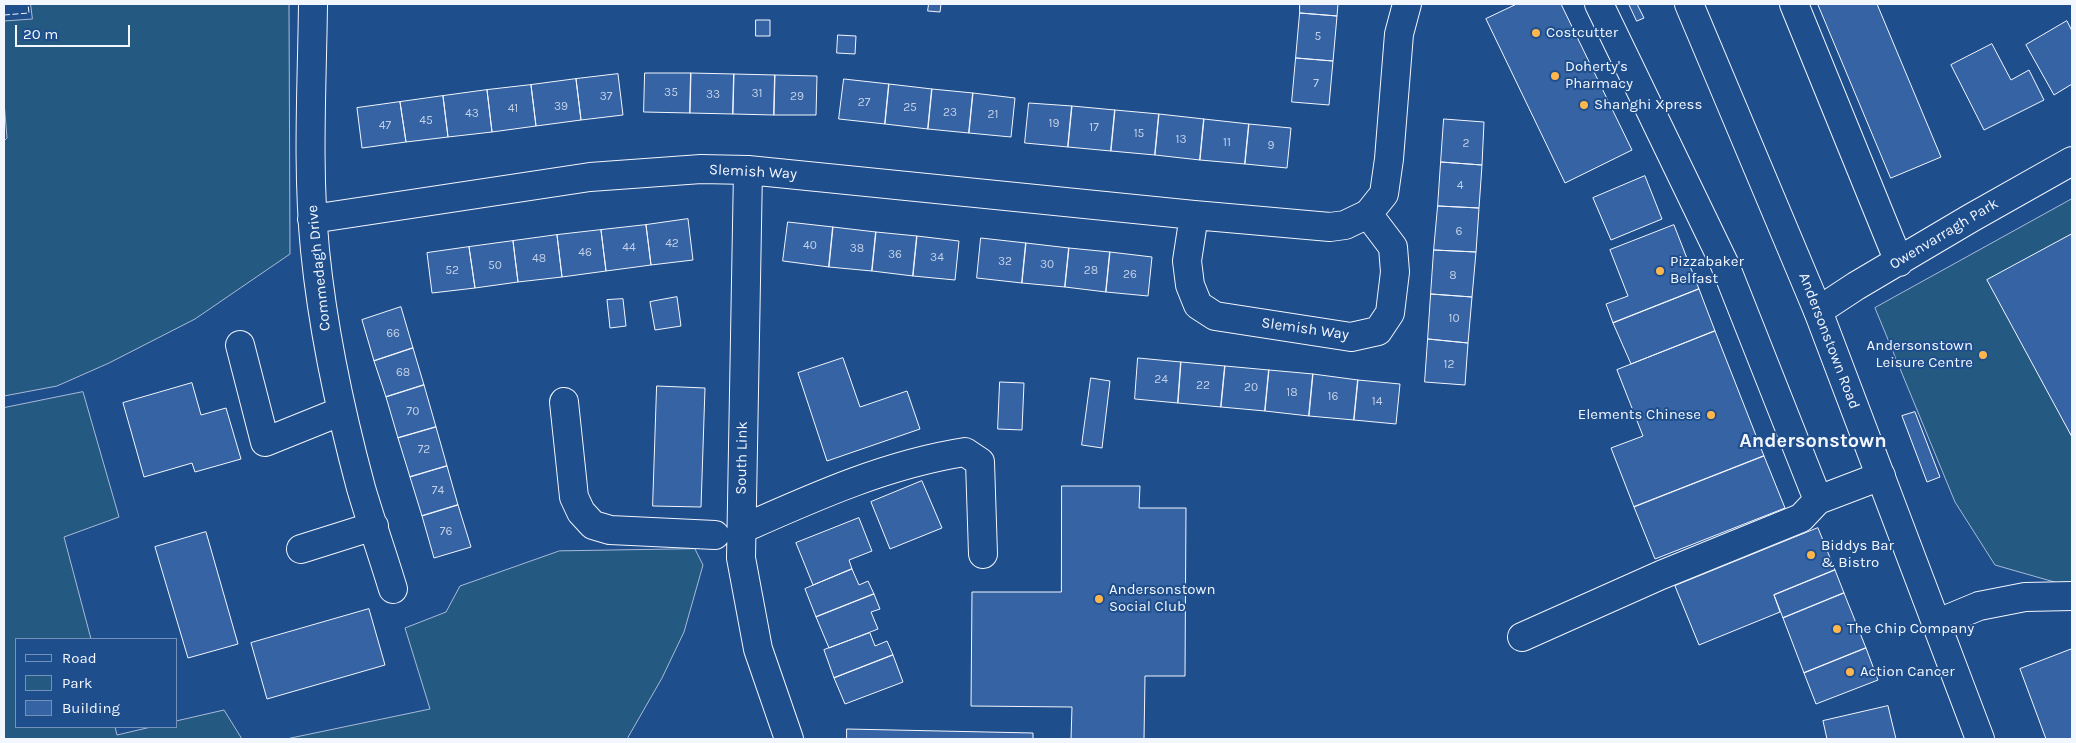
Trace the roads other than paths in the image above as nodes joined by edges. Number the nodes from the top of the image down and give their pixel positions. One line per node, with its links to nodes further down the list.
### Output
1 (313, 4): 10 (street, Commedagh Drive)
2 (1407, 4): 8 (street, Slemish Way)
3 (1599, 4): 17 (street)
4 (1689, 4): 12 (street, Andersonstown Road)
5 (1794, 4): 11 (street)
6 (2072, 161): 11 (street, Owenvarragh Park)
7 (748, 170): 9 (street, Slemish Way); 10 (street, Slemish Way); 19 (street, South Link)
8 (1368, 214): 9 (street, Slemish Way); 9 (street, Slemish Way)
9 (1194, 215)
10 (312, 219): 15 (street, Commedagh Drive)
11 (1899, 262): 12 (street, Owenvarragh Park)
12 (1818, 311): 16 (street, Andersonstown Road)
13 (240, 345): 15 (street)
14 (564, 402): 20 (street)
15 (342, 411): 18 (street, Commedagh Drive)
16 (1882, 476): 17 (street); 25 (street, Andersonstown Road)
17 (1818, 500): 26 (street)
18 (374, 526): 21 (street); 23 (street, Commedagh Drive)
19 (742, 529): 22 (street); 27 (street, South Link)
20 (715, 534)
21 (301, 549)
22 (982, 554)
23 (393, 589)
24 (2072, 596): 25 (street)
25 (1938, 623): 28 (street, Andersonstown Road)
26 (1522, 637)
27 (789, 739)
28 (1980, 739)

